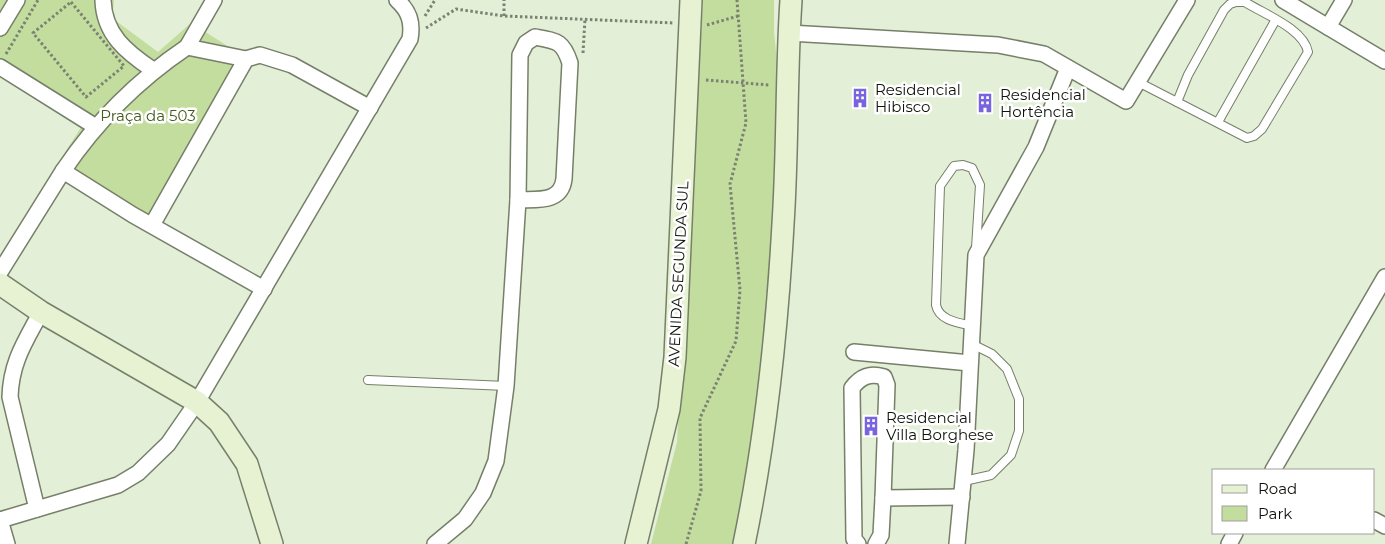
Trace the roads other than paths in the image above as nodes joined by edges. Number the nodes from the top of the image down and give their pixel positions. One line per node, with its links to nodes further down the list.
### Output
1 (17, 0): 11 (street)
2 (103, 0): 19 (street)
3 (214, 0): 14 (street)
4 (396, 0): 22 (street)
5 (691, 0): 50 (main road, AVENIDA SEGUNDA SUL)
6 (791, 0): 13 (main road)
7 (1187, 0): 20 (street)
8 (1283, 0): 12 (street)
9 (1344, 0): 12 (street)
10 (1275, 21): 21 (lane); 23 (lane); 23 (lane)
11 (1, 24)
12 (1328, 27): 16 (street)
13 (789, 33): 18 (street); 51 (main road)
14 (186, 46): 15 (street); 19 (street)
15 (246, 59): 22 (street); 27 (street)
16 (1385, 61)
17 (7, 64): 24 (street)
18 (1068, 68): 20 (street); 28 (street)
19 (153, 70): 24 (street)
20 (1138, 82): 21 (lane)
21 (1177, 102): 23 (lane)
22 (370, 108): 32 (street)
23 (1218, 122)
24 (96, 126): 25 (street)
25 (63, 171): 27 (street); 29 (street)
26 (518, 200): 26 (street); 39 (street)
27 (152, 225): 32 (street)
28 (976, 254): 34 (street); 34 (lane)
29 (0, 272)
30 (1385, 277): 41 (street)
31 (0, 284): 33 (main road)
32 (264, 288): 40 (street)
33 (41, 312): 40 (main road); 45 (street)
34 (973, 326): 35 (street)
35 (972, 344): 37 (street); 42 (lane)
36 (854, 352): 37 (street)
37 (970, 363): 42 (street)
38 (368, 380): 39 (lane)
39 (506, 386): 49 (street)
40 (197, 402): 45 (street); 48 (main road)
41 (1275, 469)
42 (964, 481): 43 (street)
43 (962, 497): 44 (street); 54 (street)
44 (883, 498): 52 (street); 53 (street)
45 (38, 508): 46 (street)
46 (0, 520): 47 (street)
47 (7, 544)
48 (272, 544)
49 (435, 544)
50 (636, 544)
51 (744, 544)
52 (858, 544)
53 (876, 544)
54 (957, 544)

